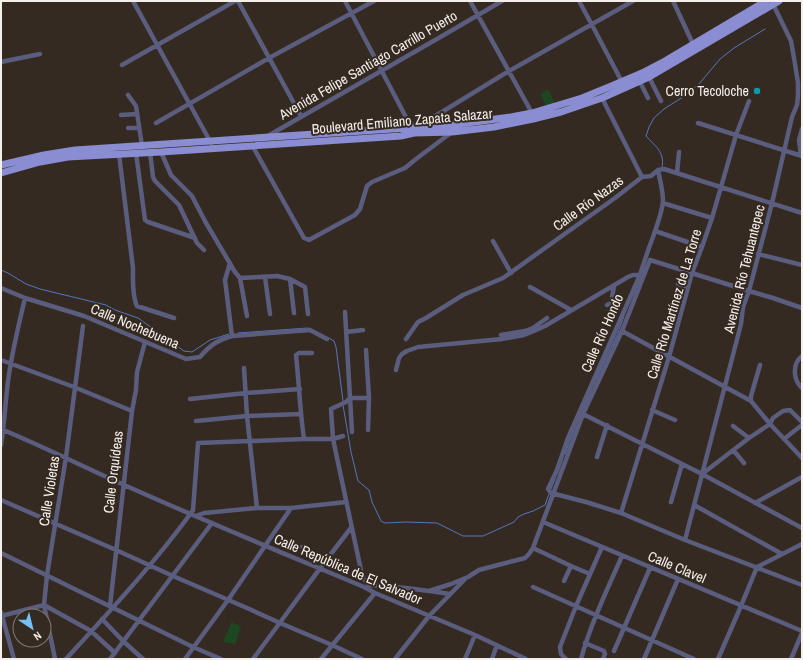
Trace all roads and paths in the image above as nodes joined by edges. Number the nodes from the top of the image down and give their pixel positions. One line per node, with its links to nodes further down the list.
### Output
1 (133, 1): 17 (street)
2 (235, 1): 17 (street)
3 (238, 1): 19 (street)
4 (344, 1): 13 (street)
5 (374, 1): 13 (street)
6 (470, 1): 14 (street)
7 (502, 1): 14 (street, Avenida Felipe Santiago Carrillo Puerto)
8 (579, 1): 15 (street)
9 (633, 1): 15 (street)
10 (673, 1): 16 (street)
11 (766, 1): 16 (main road, Boulevard Emiliano Zapata Salazar)
12 (776, 2): 24 (main road, Boulevard Emiliano Zapata Salazar); 50 (street, Avenida Río Tehuantepec)
13 (352, 14): 19 (street); 22 (street)
14 (478, 15): 22 (street, Avenida Felipe Santiago Carrillo Puerto); 23 (street)
15 (592, 25): 23 (street); 25 (street)
16 (693, 44): 25 (main road, Boulevard Emiliano Zapata Salazar)
17 (157, 45): 21 (street); 32 (street)
18 (40, 54): 20 (street)
19 (269, 58): 32 (street); 36 (street)
20 (1, 62)
21 (122, 65)
22 (381, 70): 36 (street, Avenida Felipe Santiago Carrillo Puerto); 42 (street)
23 (509, 71): 33 (street); 42 (street)
24 (649, 77): 26 (main road, Boulevard Emiliano Zapata Salazar); 30 (street)
25 (622, 82): 33 (main road, Boulevard Emiliano Zapata Salazar)
26 (640, 82): 28 (main road, Boulevard Emiliano Zapata Salazar); 29 (street)
27 (128, 95): 34 (street)
28 (602, 98): 43 (main road, Boulevard Emiliano Zapata Salazar); 62 (street)
29 (648, 98)
30 (661, 101)
31 (749, 101): 44 (street, Calle Río Martínez de La Torre)
32 (189, 104): 37 (street); 46 (street)
33 (532, 113): 42 (main road, Boulevard Emiliano Zapata Salazar)
34 (137, 114): 35 (street); 40 (street)
35 (120, 115)
36 (301, 116): 45 (street, Avenida Felipe Santiago Carrillo Puerto)
37 (156, 123)
38 (698, 123): 44 (street)
39 (128, 128): 40 (street)
40 (139, 128): 48 (street)
41 (802, 128): 56 (street)
42 (421, 129): 43 (main road, Boulevard Emiliano Zapata Salazar); 45 (main road, Boulevard Emiliano Zapata Salazar); 47 (main road, Boulevard Emiliano Zapata Salazar)
43 (452, 132): 47 (street)
44 (736, 135): 50 (street); 64 (street, Calle Río Martínez de La Torre)
45 (265, 137): 46 (main road, Boulevard Emiliano Zapata Salazar)
46 (210, 140): 48 (main road, Boulevard Emiliano Zapata Salazar); 49 (street)
47 (252, 145): 49 (main road, Boulevard Emiliano Zapata Salazar)
48 (142, 146): 57 (main road, Boulevard Emiliano Zapata Salazar)
49 (211, 148): 52 (main road, Boulevard Emiliano Zapata Salazar)
50 (784, 151): 56 (street); 66 (street, Avenida Río Tehuantepec)
51 (150, 152): 52 (main road, Boulevard Emiliano Zapata Salazar); 54 (main road, Boulevard Emiliano Zapata Salazar); 72 (street)
52 (161, 152): 77 (street)
53 (679, 152): 60 (street)
54 (136, 153): 55 (main road, Boulevard Emiliano Zapata Salazar); 72 (street)
55 (119, 154): 59 (main road, Boulevard Emiliano Zapata Salazar); 100 (street)
56 (801, 156)
57 (1, 164)
58 (660, 170): 60 (street); 61 (street); 63 (street, Calle Río Hondo)
59 (1, 173)
60 (677, 173): 64 (street)
61 (651, 176): 62 (street, Calle Río Nazas); 63 (street)
62 (642, 177): 79 (street, Calle Río Nazas)
63 (659, 178): 81 (street, Calle Río Hondo)
64 (720, 187): 66 (street); 70 (street, Calle Río Martínez de La Torre)
65 (666, 204): 70 (street)
66 (772, 204): 67 (street); 76 (street, Avenida Río Tehuantepec)
67 (796, 211): 68 (street); 69 (street)
68 (802, 213)
69 (802, 216)
70 (712, 218): 74 (street, Calle Río Martínez de La Torre)
71 (658, 232): 74 (street)
72 (195, 238): 75 (street)
73 (493, 241): 79 (street)
74 (702, 247): 80 (street, Calle Río Martínez de La Torre)
75 (204, 250)
76 (758, 254): 78 (street); 90 (street, Avenida Río Tehuantepec)
77 (230, 263): 83 (street); 109 (street)
78 (802, 265)
79 (511, 272): 110 (street, Calle Río Nazas)
80 (692, 274): 88 (street, Calle Río Martínez de La Torre); 90 (street); 106 (street, Calle Río Hondo)
81 (640, 275): 86 (street); 163 (street, Calle Río Hondo)
82 (265, 277): 83 (street); 84 (street); 96 (street)
83 (240, 278): 99 (street)
84 (290, 279): 97 (street); 98 (street)
85 (678, 284): 88 (street)
86 (614, 286): 92 (street); 94 (street)
87 (530, 287): 94 (street)
88 (688, 287): 115 (street, Calle Río Martínez de La Torre)
89 (1, 288): 91 (street, Calle Nochebuena)
90 (749, 291): 93 (street); 123 (street, Avenida Río Tehuantepec)
91 (24, 298): 112 (street, Calle Nochebuena); 118 (street)
92 (607, 305)
93 (802, 308)
94 (571, 310): 104 (street)
95 (345, 312): 107 (street)
96 (270, 314)
97 (294, 314)
98 (308, 314)
99 (246, 316)
100 (174, 318)
101 (547, 318): 102 (street)
102 (540, 322): 104 (street); 108 (street)
103 (83, 326): 122 (street, Calle Violetas)
104 (545, 326): 121 (street)
105 (363, 330): 107 (street)
106 (622, 331): 115 (street); 134 (street, Calle Río Hondo)
107 (346, 332): 127 (street)
108 (501, 335)
109 (232, 336): 111 (street, Calle Nochebuena); 112 (street, Calle Nochebuena)
110 (406, 339)
111 (327, 340)
112 (145, 342): 132 (street, Calle Orquídeas)
113 (366, 350): 128 (street)
114 (312, 353): 125 (street)
115 (669, 356): 123 (street); 131 (street, Calle Río Martínez de La Torre)
116 (802, 356): 124 (street)
117 (1, 360): 118 (street)
118 (11, 364): 122 (street); 143 (street)
119 (760, 365): 130 (street)
120 (244, 368): 126 (street)
121 (396, 370)
122 (74, 387): 132 (street); 155 (street, Calle Violetas)
123 (725, 387): 130 (street); 160 (street, Avenida Río Tehuantepec)
124 (802, 388)
125 (300, 389): 126 (street); 133 (street)
126 (246, 393): 129 (street); 135 (street)
127 (350, 398): 128 (street); 145 (street); 149 (street)
128 (369, 398): 144 (street)
129 (190, 400)
130 (751, 401): 139 (street)
131 (652, 410): 136 (street); 152 (street, Calle Río Martínez de La Torre)
132 (132, 411): 162 (street, Calle Orquídeas)
133 (301, 414): 135 (street); 148 (street)
134 (583, 414): 140 (street); 163 (street, Calle Río Hondo)
135 (247, 416): 137 (street); 151 (street)
136 (675, 420)
137 (196, 421)
138 (802, 422): 139 (street)
139 (770, 424): 147 (street); 150 (street)
140 (607, 425): 152 (street); 156 (street)
141 (802, 425): 150 (street)
142 (733, 426): 147 (street)
143 (2, 430): 153 (street); 155 (street, Calle República de El Salvador)
144 (368, 430)
145 (352, 432)
146 (343, 436): 149 (street)
147 (749, 438): 154 (street)
148 (304, 439): 149 (street); 151 (street)
149 (333, 439): 165 (street)
150 (784, 439): 157 (street)
151 (250, 441): 169 (street); 171 (street)
152 (642, 443): 158 (street); 172 (street, Calle Río Martínez de La Torre)
153 (1, 445)
154 (734, 451): 159 (street); 160 (street)
155 (66, 457): 162 (street, Calle República de El Salvador); 175 (street, Calle Violetas)
156 (597, 457)
157 (802, 458)
158 (682, 464): 160 (street); 166 (street)
159 (744, 464)
160 (702, 474): 167 (street); 168 (street, Avenida Río Tehuantepec)
161 (802, 477): 167 (street)
162 (123, 484): 171 (street, Calle República de El Salvador); 185 (street, Calle Orquídeas)
163 (551, 492): 172 (street); 174 (street)
164 (1, 500): 175 (street)
165 (346, 502): 170 (street); 177 (street)
166 (671, 502)
167 (755, 503): 178 (street)
168 (694, 505): 179 (street, Avenida Río Tehuantepec); 187 (street)
169 (257, 508): 170 (street); 173 (street)
170 (291, 508): 181 (street)
171 (190, 513): 173 (street, Calle República de El Salvador); 190 (street)
172 (621, 513): 179 (street)
173 (196, 516): 176 (street, Calle República de El Salvador)
174 (543, 522): 183 (street, Calle Clavel); 184 (street)
175 (56, 523): 185 (street); 196 (street, Calle Violetas)
176 (212, 523): 181 (street, Calle República de El Salvador); 197 (street)
177 (351, 528): 189 (street); 200 (street)
178 (802, 528)
179 (685, 540): 192 (street)
180 (802, 544): 187 (street)
181 (265, 546): 194 (street, Calle República de El Salvador); 209 (street)
182 (302, 547): 189 (street)
183 (602, 547): 188 (street, Calle Clavel); 195 (street)
184 (533, 548): 191 (street); 198 (street)
185 (116, 550): 190 (street); 213 (street, Calle Orquídeas)
186 (1, 553): 196 (street)
187 (782, 554): 192 (street)
188 (622, 556): 193 (street, Calle Clavel); 216 (street)
189 (326, 560): 194 (street)
190 (149, 565): 197 (street); 213 (street)
191 (571, 566): 195 (street); 201 (street)
192 (757, 567): 203 (street); 212 (street)
193 (650, 568): 199 (street, Calle Clavel); 220 (street)
194 (319, 569): 202 (street, Calle República de El Salvador); 219 (street)
195 (590, 574): 211 (street)
196 (47, 575): 210 (street, Calle Violetas); 213 (street)
197 (173, 576): 209 (street); 218 (street)
198 (468, 577): 206 (street); 208 (street)
199 (678, 579): 212 (street, Calle Clavel); 225 (street)
200 (364, 580): 202 (street); 204 (street)
201 (564, 581)
202 (360, 585): 204 (street, Calle República de El Salvador)
203 (802, 585)
204 (368, 587): 206 (street); 207 (street, Calle República de El Salvador)
205 (533, 587): 211 (street)
206 (429, 591): 208 (street)
207 (375, 593): 215 (street, Calle República de El Salvador); 227 (street)
208 (450, 594): 215 (street)
209 (228, 600): 219 (street); 229 (street)
210 (44, 605): 214 (street); 221 (street); 233 (street, Calle Violetas)
211 (576, 606): 216 (street); 246 (street)
212 (741, 606): 222 (street, Calle Clavel); 251 (street)
213 (111, 607): 217 (street); 218 (street)
214 (1, 615): 232 (street)
215 (429, 616): 223 (street, Calle República de El Salvador); 242 (street)
216 (596, 616): 220 (street); 226 (street)
217 (102, 620): 221 (street); 224 (street)
218 (139, 620): 224 (street); 229 (street)
219 (280, 623): 227 (street); 239 (street)
220 (624, 628): 225 (street); 230 (street)
221 (91, 631): 231 (street); 234 (street)
222 (802, 632): 252 (street)
223 (475, 635): 228 (street, Calle República de El Salvador); 243 (street)
224 (123, 641): 231 (street); 236 (street)
225 (652, 641): 249 (street); 250 (street)
226 (585, 643): 247 (street); 248 (street)
227 (332, 645): 240 (street); 241 (street)
228 (497, 645): 244 (street); 245 (street, Calle República de El Salvador)
229 (193, 647): 237 (street); 238 (street)
230 (614, 651)
231 (115, 653): 235 (street)
232 (14, 659)
233 (55, 659)
234 (66, 659)
235 (110, 659)
236 (143, 659)
237 (185, 659)
238 (221, 659)
239 (253, 659)
240 (321, 659)
241 (362, 659)
242 (395, 659)
243 (465, 659)
244 (492, 659)
245 (526, 659)
246 (566, 659)
247 (581, 659)
248 (604, 659)
249 (644, 659)
250 (694, 659)
251 (718, 659)
252 (791, 659)

